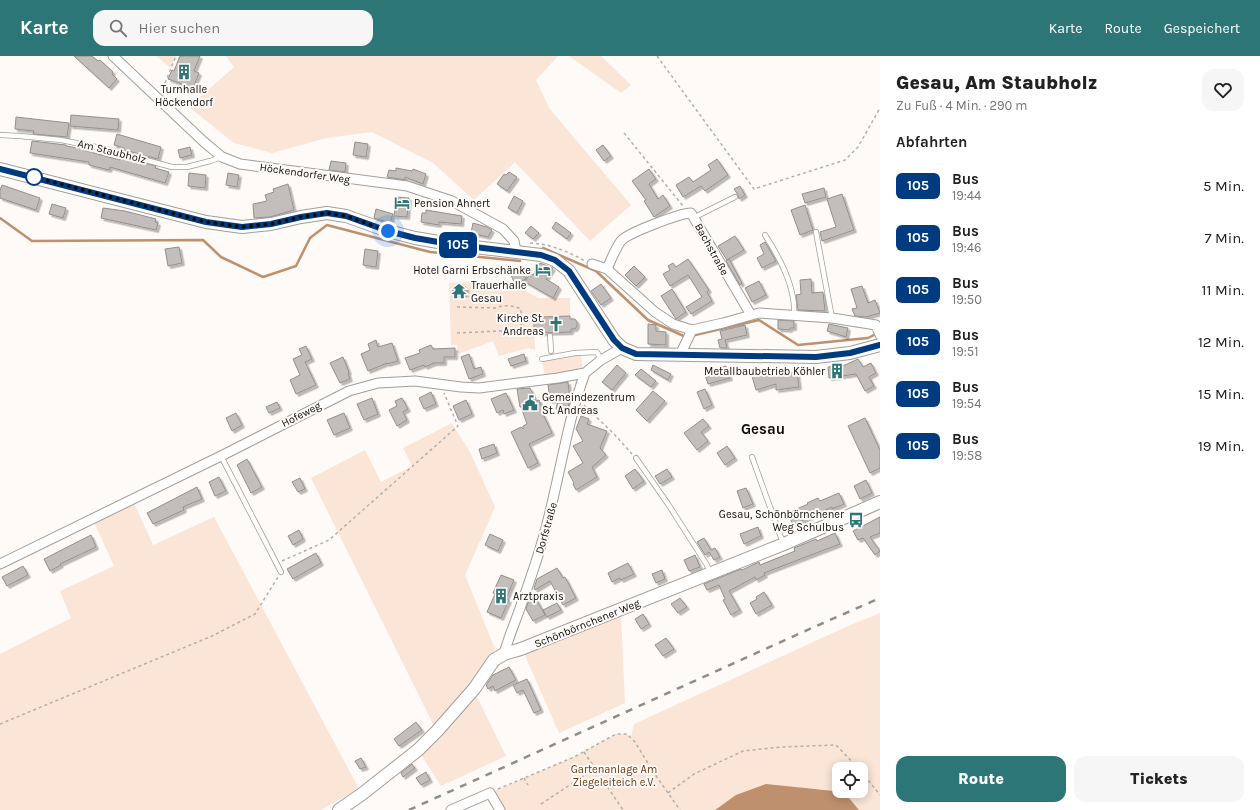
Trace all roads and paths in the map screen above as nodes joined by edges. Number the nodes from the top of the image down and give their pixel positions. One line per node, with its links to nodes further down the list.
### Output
1 (112, 56): 8 (street, Höckendorfer Weg)
2 (176, 56): 4 (path)
3 (657, 56): 5 (path)
4 (165, 83)
5 (880, 108)
6 (624, 133): 11 (path)
7 (0, 135): 8 (lane, Am Staubholz)
8 (222, 157): 14 (street, Höckendorfer Weg)
9 (0, 169): 14 (street)
10 (736, 197): 11 (lane)
11 (692, 215): 16 (street, Bachstraße); 18 (street, Bachstraße)
12 (816, 232): 20 (lane)
13 (765, 235): 19 (lane)
14 (516, 251): 31 (street)
15 (592, 264): 16 (street)
16 (606, 269): 26 (street)
17 (457, 307): 22 (path)
18 (751, 315): 19 (street); 26 (street)
19 (794, 315): 20 (street)
20 (832, 318): 21 (street)
21 (878, 324): 27 (street)
22 (521, 330): 24 (path); 25 (path)
23 (537, 330): 25 (path)
24 (457, 333)
25 (537, 333): 29 (path)
26 (689, 335): 33 (street)
27 (880, 335)
28 (550, 336): 32 (lane)
29 (542, 337)
30 (880, 345): 33 (street)
31 (622, 348): 33 (street); 35 (street, Hofeweg)
32 (551, 350)
33 (680, 355)
34 (542, 359): 35 (lane)
35 (601, 360): 36 (street, Hofeweg)
36 (585, 372): 37 (street, Hofeweg); 39 (street, Dorfstraße)
37 (440, 384): 41 (street, Hofeweg); 47 (path)
38 (538, 397): 40 (path)
39 (577, 398): 43 (path); 50 (street, Dorfstraße)
40 (533, 399)
41 (221, 456): 46 (street, Hofeweg); 47 (lane)
42 (752, 457): 45 (lane)
43 (636, 458): 49 (lane)
44 (880, 502): 45 (street, Schönbörnchener Weg)
45 (784, 544): 49 (street, Schönbörnchener Weg)
46 (0, 564)
47 (277, 564): 48 (lane)
48 (281, 572): 51 (path)
49 (710, 573): 50 (street, Schönbörnchener Weg)
50 (504, 654): 62 (street, Schönbörnchener Weg)
51 (0, 724)
52 (584, 752): 54 (path); 55 (path); 59 (path)
53 (852, 762): 59 (path)
54 (594, 769): 61 (path); 65 (path)
55 (524, 778): 57 (path); 58 (path)
56 (868, 780): 60 (path)
57 (528, 785)
58 (490, 793): 63 (street); 64 (street)
59 (668, 793): 66 (path)
60 (880, 795)
61 (541, 804)
62 (339, 810)
63 (451, 810)
64 (500, 810)
65 (623, 810)
66 (680, 810)

